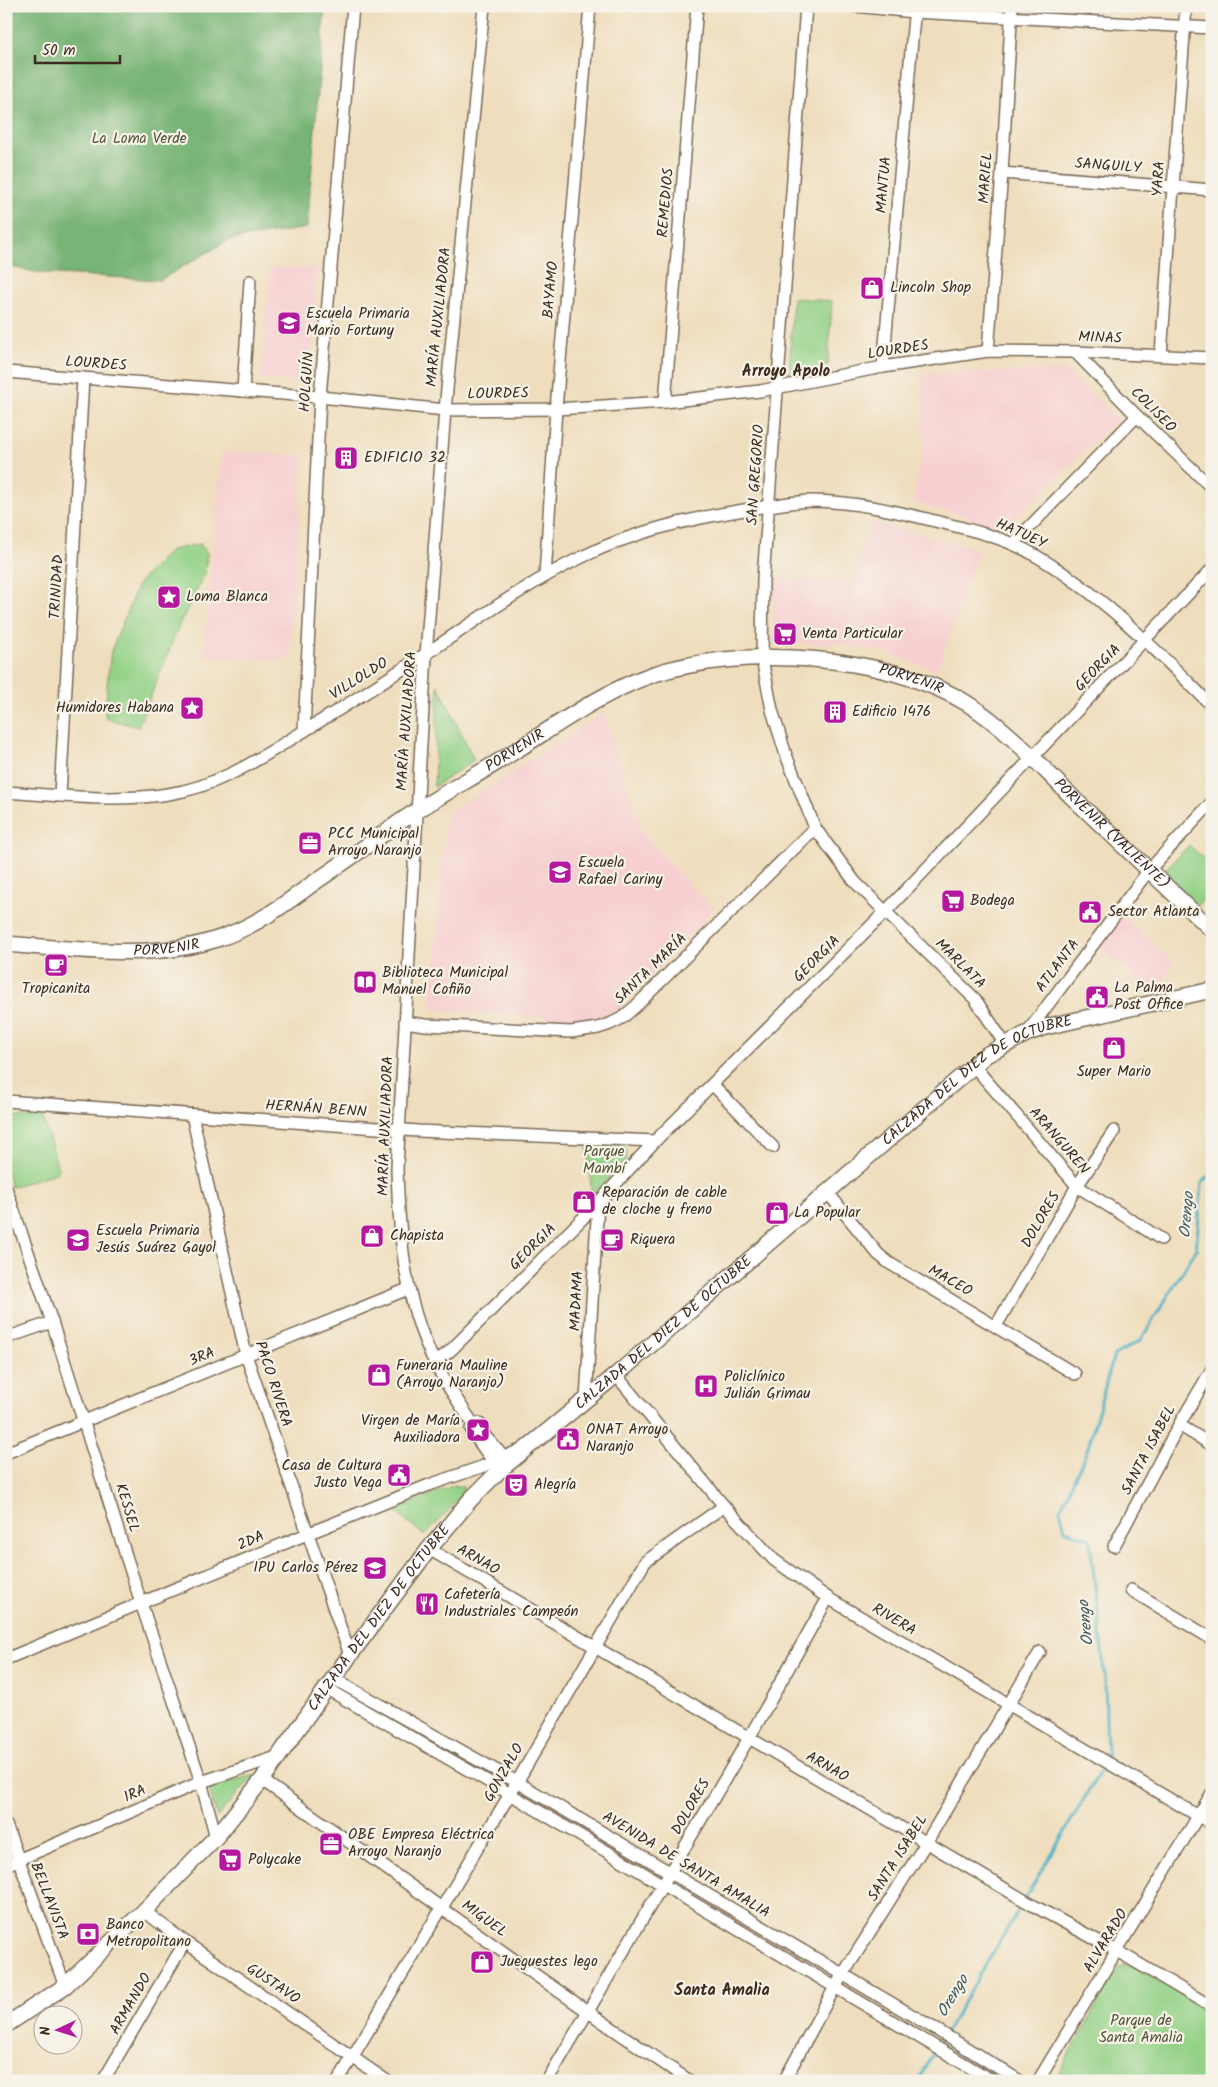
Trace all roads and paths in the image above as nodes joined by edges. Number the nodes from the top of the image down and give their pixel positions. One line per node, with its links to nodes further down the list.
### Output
1 (353, 6): 25 (street, HOLGUÍN)
2 (484, 6): 28 (street, MARÍA AUXILIADORA)
3 (590, 6): 27 (street, BAYAMO)
4 (697, 6): 26 (street, REMEDIOS)
5 (806, 6): 23 (street, SAN GREGORIO)
6 (855, 6): 8 (street)
7 (1186, 6): 10 (street, YARA)
8 (914, 9): 9 (street); 20 (street, MANTUA)
9 (1011, 12): 10 (street); 12 (street, MARIEL)
10 (1185, 25): 11 (street); 13 (street, YARA)
11 (1212, 28)
12 (1002, 173): 13 (street, SANGUILY); 16 (street, MARIEL)
13 (1174, 186): 14 (street, SANGUILY); 18 (street, YARA)
14 (1212, 190)
15 (250, 281): 24 (street)
16 (988, 351): 17 (street, MINAS); 20 (street, LOURDES)
17 (1076, 352): 18 (street, MINAS); 29 (street, COLISEO)
18 (1161, 355): 19 (street, MINAS)
19 (1212, 358)
20 (882, 367): 23 (street, LOURDES)
21 (6, 372): 22 (street, LOURDES)
22 (83, 378): 24 (street, LOURDES); 42 (street, TRINIDAD)
23 (776, 388): 26 (street, LOURDES); 31 (street, SAN GREGORIO)
24 (244, 391): 25 (street, LOURDES)
25 (320, 397): 28 (street, LOURDES); 39 (street, HOLGUÍN)
26 (665, 402): 27 (street, LOURDES)
27 (556, 408): 28 (street, LOURDES); 34 (street, BAYAMO)
28 (445, 410): 36 (street, MARÍA AUXILIADORA)
29 (1137, 416): 30 (street, COLISEO); 32 (street)
30 (1212, 488)
31 (769, 506): 32 (street, HATUEY); 34 (street, VILLOLDO); 37 (street, SAN GREGORIO)
32 (1013, 544): 35 (street, HATUEY)
33 (1212, 569): 35 (street, GEORGIA)
34 (545, 576): 36 (street, VILLOLDO)
35 (1145, 640): 38 (street, HATUEY); 40 (street, GEORGIA)
36 (426, 655): 39 (street, VILLOLDO); 44 (street, MARÍA AUXILIADORA)
37 (762, 659): 40 (main road, PORVENIR); 44 (main road, PORVENIR); 45 (street, SAN GREGORIO)
38 (1212, 706)
39 (304, 731): 42 (street, VILLOLDO)
40 (1033, 758): 46 (main road, PORVENIR (VALIENTE)); 47 (street, GEORGIA)
41 (6, 792): 42 (street, VILLOLDO)
42 (60, 796)
43 (1212, 802): 46 (street, ATLANTA)
44 (416, 812): 49 (main road, PORVENIR); 51 (street, MARÍA AUXILIADORA)
45 (815, 828): 47 (street, SAN GREGORIO); 51 (street, SANTA MARÍA)
46 (1149, 870): 48 (main road, PORVENIR (VALIENTE)); 52 (street, ATLANTA)
47 (886, 911): 53 (street, MARLATA); 55 (street, GEORGIA)
48 (1212, 930)
49 (6, 944)
50 (1212, 990): 52 (main road, CALZADA DEL DIEZ DE OCTUBRE)
51 (405, 1022): 58 (street, MARÍA AUXILIADORA)
52 (1026, 1034): 53 (main road, CALZADA DEL DIEZ DE OCTUBRE)
53 (1005, 1044): 54 (main road, CALZADA DEL DIEZ DE OCTUBRE)
54 (973, 1065): 62 (street, ARANGUREN); 64 (main road, CALZADA DEL DIEZ DE OCTUBRE)
55 (713, 1085): 60 (street, GEORGIA); 61 (street)
56 (6, 1101): 57 (street, HERNÁN BENN)
57 (192, 1115): 58 (street, HERNÁN BENN); 72 (street, PACO RIVERA)
58 (399, 1129): 60 (street, HERNÁN BENN); 68 (street, MARÍA AUXILIADORA)
59 (1114, 1131): 62 (street, DOLORES)
60 (655, 1141): 65 (street, GEORGIA)
61 (773, 1147)
62 (1077, 1186): 67 (street, ARANGUREN); 70 (street, DOLORES)
63 (6, 1188): 66 (street, KESSEL)
64 (828, 1193): 70 (street, MACEO); 76 (main road, CALZADA DEL DIEZ DE OCTUBRE)
65 (598, 1203): 73 (street, GEORGIA); 77 (street, MADAMA)
66 (9, 1204): 69 (street, KESSEL)
67 (1161, 1239)
68 (408, 1288): 72 (street, 3RA); 73 (street, MARÍA AUXILIADORA)
69 (52, 1322): 71 (street); 78 (street, KESSEL)
70 (996, 1326): 75 (street, MACEO)
71 (6, 1338)
72 (246, 1356): 78 (street, 3RA); 85 (street, PACO RIVERA)
73 (436, 1363): 79 (street, MARÍA AUXILIADORA)
74 (1212, 1369): 80 (street, SANTA ISABEL)
75 (1075, 1374)
76 (616, 1375): 77 (main road, CALZADA DEL DIEZ DE OCTUBRE); 84 (street, RIVERA)
77 (586, 1400): 83 (main road, CALZADA DEL DIEZ DE OCTUBRE)
78 (84, 1420): 82 (street, 3RA); 90 (street, KESSEL)
79 (473, 1424): 83 (street, MARÍA AUXILIADORA); 83 (street, MARÍA AUXILIADORA)
80 (1179, 1424): 81 (street); 86 (street, SANTA ISABEL)
81 (1212, 1445)
82 (6, 1452)
83 (498, 1464): 85 (street, 2DA); 87 (main road, CALZADA DEL DIEZ DE OCTUBRE)
84 (724, 1506): 89 (street, RIVERA); 92 (street, GONZALO)
85 (307, 1534): 90 (street, 2DA); 94 (street, PACO RIVERA)
86 (1114, 1546)
87 (429, 1549): 92 (street, ARNAO); 94 (main road, CALZADA DEL DIEZ DE OCTUBRE)
88 (1131, 1590): 91 (street)
89 (828, 1598): 97 (street, RIVERA); 98 (street, DOLORES)
90 (141, 1603): 95 (street, 2DA); 101 (street, KESSEL)
91 (1212, 1639)
92 (595, 1646): 98 (street, ARNAO); 102 (street, GONZALO)
93 (1040, 1652): 97 (street, SANTA ISABEL)
94 (350, 1655): 96 (main road, CALZADA DEL DIEZ DE OCTUBRE)
95 (6, 1659)
96 (330, 1684): 99 (main road, CALZADA DEL DIEZ DE OCTUBRE); 102 (street, AVENIDA DE SANTA AMALIA); 104 (street, AVENIDA DE SANTA AMALIA)
97 (1008, 1705): 105 (street, RIVERA); 109 (street, SANTA ISABEL)
98 (749, 1738): 109 (street, ARNAO); 112 (street, DOLORES)
99 (277, 1757): 100 (main road, CALZADA DEL DIEZ DE OCTUBRE); 101 (street, 1RA)
100 (262, 1780): 108 (main road, CALZADA DEL DIEZ DE OCTUBRE); 114 (street, MIGUEL)
101 (201, 1782): 108 (street, KESSEL); 110 (street, 1RA)
102 (517, 1782): 104 (street, GONZALO); 112 (street, AVENIDA DE SANTA AMALIA)
103 (1212, 1793): 105 (street, ALVARADO)
104 (510, 1794): 113 (street, AVENIDA DE SANTA AMALIA); 114 (street, GONZALO)
105 (1198, 1816): 106 (street, RIVERA); 117 (street, ALVARADO)
106 (1212, 1824)
107 (6, 1825): 110 (street, BELLAVISTA)
108 (216, 1837): 115 (main road, CALZADA DEL DIEZ DE OCTUBRE)
109 (926, 1842): 117 (street, ARNAO); 118 (street, SANTA ISABEL)
110 (18, 1860): 111 (street, 1RA); 119 (street, BELLAVISTA)
111 (6, 1865)
112 (670, 1873): 113 (street, DOLORES); 118 (street, AVENIDA DE SANTA AMALIA)
113 (662, 1885): 120 (street, AVENIDA DE SANTA AMALIA); 122 (street, DOLORES)
114 (443, 1907): 122 (street, MIGUEL); 124 (street, GONZALO)
115 (144, 1911): 116 (street, GUSTAVO); 119 (main road, CALZADA DEL DIEZ DE OCTUBRE)
116 (185, 1942): 124 (street, GUSTAVO); 125 (street, ARMANDO)
117 (1117, 1951): 121 (street, ARNAO); 133 (street, ALVARADO)
118 (843, 1974): 120 (street, SANTA ISABEL); 132 (street, AVENIDA DE SANTA AMALIA)
119 (65, 1986): 123 (main road, CALZADA DEL DIEZ DE OCTUBRE)
120 (835, 1987): 130 (street, SANTA ISABEL); 131 (street, AVENIDA DE SANTA AMALIA)
121 (1212, 2007)
122 (587, 2013): 128 (street, DOLORES); 129 (street, MIGUEL)
123 (6, 2025)
124 (352, 2056): 126 (street, GONZALO); 127 (street, GUSTAVO)
125 (104, 2080)
126 (338, 2081)
127 (387, 2081)
128 (547, 2081)
129 (690, 2081)
130 (784, 2081)
131 (993, 2081)
132 (1020, 2081)
133 (1038, 2081)

